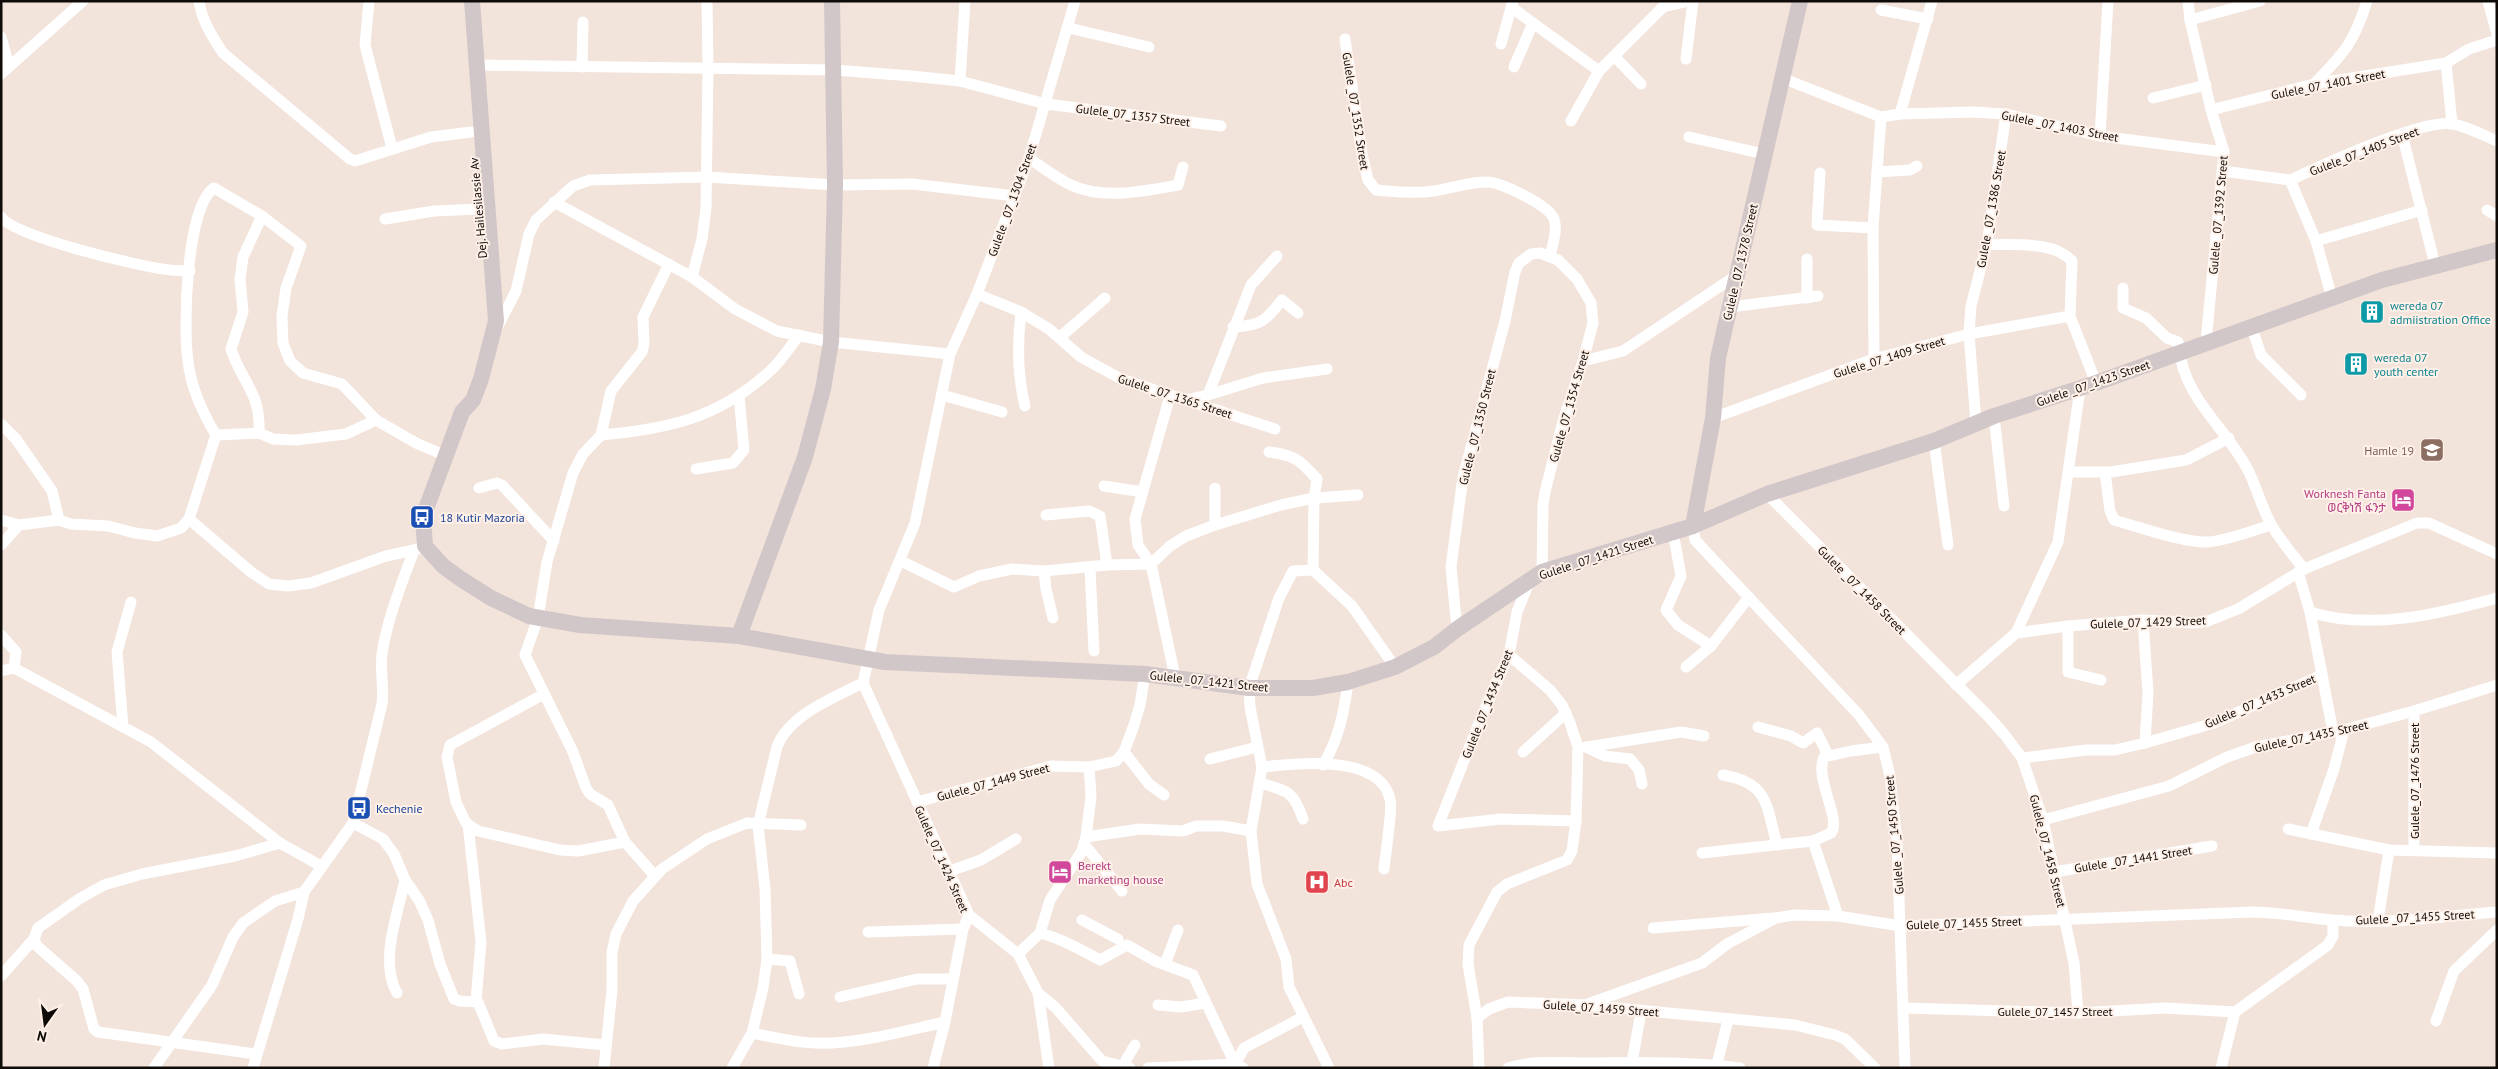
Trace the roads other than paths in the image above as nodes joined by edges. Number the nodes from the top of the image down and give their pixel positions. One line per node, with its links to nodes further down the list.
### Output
1 (83, 1): 41 (street)
2 (200, 1): 63 (street)
3 (369, 1): 63 (street)
4 (461, 1): 58 (main road, Dej. Hailesilassie Av)
5 (472, 1): 37 (main road)
6 (706, 1): 39 (street)
7 (832, 1): 42 (main road)
8 (965, 1): 45 (street)
9 (1075, 1): 27 (street, Gulele _07_1304 Street)
10 (1689, 1): 20 (street)
11 (1693, 1): 35 (street)
12 (1800, 1): 44 (main road, Gulele _07_1378 Street)
13 (1932, 1): 23 (street)
14 (2108, 1): 60 (street)
15 (2188, 1): 24 (street, Gulele _07_1392 Street)
16 (2260, 1): 24 (street)
17 (2367, 1): 47 (street)
18 (2488, 1): 28 (street)
19 (1512, 4): 26 (street); 32 (street)
20 (1660, 4): 34 (street)
21 (1894, 7): 22 (street); 23 (street)
22 (1881, 10)
23 (1928, 19): 52 (street)
24 (2190, 20): 48 (street, Gulele _07_1392 Street)
25 (583, 22): 38 (street)
26 (1533, 23): 40 (street); 43 (street)
27 (1069, 28): 33 (street); 50 (street, Gulele _07_1304 Street)
28 (2497, 34)
29 (1, 37): 41 (street)
30 (1345, 39): 87 (street, Gulele _07_1352 Street)
31 (2497, 40): 36 (street, Gulele_07_1401 Street)
32 (1501, 44)
33 (1149, 47)
34 (1614, 56): 43 (street); 46 (street)
35 (1686, 59)
36 (2446, 63): 47 (street, Gulele_07_1401 Street); 56 (street)
37 (475, 66): 38 (street, Gulele_07_1357 Street); 106 (main road)
38 (582, 67): 39 (street, Gulele_07_1357 Street)
39 (708, 67): 42 (street, Gulele_07_1357 Street); 72 (street)
40 (1514, 67)
41 (5, 70)
42 (835, 70): 45 (street, Gulele_07_1357 Street); 74 (main road)
43 (1599, 71): 55 (street)
44 (1782, 78): 54 (street); 65 (main road, Gulele _07_1378 Street)
45 (960, 81): 50 (street, Gulele_07_1357 Street)
46 (1641, 84)
47 (2314, 84): 51 (street, Gulele_07_1401 Street)
48 (2206, 85): 49 (street); 51 (street, Gulele _07_1392 Street)
49 (2153, 98)
50 (1046, 104): 57 (street, Gulele_07_1357 Street); 66 (street, Gulele _07_1304 Street)
51 (2211, 110): 64 (street, Gulele _07_1392 Street)
52 (1900, 114): 53 (street, Gulele _07_1403 Street); 54 (street, Gulele _07_1403 Street)
53 (2006, 114): 60 (street, Gulele _07_1403 Street); 84 (street, Gulele _07_1386 Street)
54 (1881, 117): 70 (street)
55 (1571, 121)
56 (2452, 124): 59 (street, Gulele_07_1405 Street); 62 (street, Gulele_07_1405 Street)
57 (1221, 126)
58 (471, 132): 63 (street); 77 (main road, Dej. Hailesilassie Av)
59 (2402, 134): 73 (street, Gulele_07_1405 Street); 78 (street)
60 (2100, 136): 64 (street, Gulele _07_1403 Street)
61 (1689, 137): 65 (street)
62 (2497, 141)
63 (392, 148)
64 (2224, 152): 71 (street, Gulele _07_1392 Street)
65 (1764, 154): 92 (main road, Gulele _07_1378 Street)
66 (1029, 158): 68 (street); 75 (street, Gulele _07_1304 Street)
67 (1917, 166): 70 (street)
68 (1182, 167)
69 (1820, 172): 82 (street)
70 (1877, 172): 82 (street)
71 (2223, 172): 73 (street); 109 (street, Gulele _07_1392 Street)
72 (706, 178): 74 (street); 76 (street); 93 (street)
73 (2290, 180): 83 (street)
74 (835, 185): 75 (street); 108 (main road)
75 (1015, 196): 95 (street, Gulele _07_1304 Street)
76 (554, 202): 89 (street); 106 (street)
77 (479, 210): 81 (street); 124 (main road, Dej. Hailesilassie Av)
78 (2422, 210): 83 (street); 90 (street)
79 (262, 216): 91 (street); 128 (street); 132 (street)
80 (1, 217): 91 (street)
81 (385, 219)
82 (1873, 228): 112 (street)
83 (2316, 241): 97 (street)
84 (1987, 244): 101 (street); 104 (street, Gulele _07_1386 Street)
85 (2497, 250): 90 (main road, Gulele _07_1423 Street)
86 (1277, 256): 103 (street)
87 (1550, 257): 113 (street, Gulele_07_1354 Street); 180 (street, Gulele _07_1350 Street)
88 (1807, 260): 98 (street)
89 (670, 264): 93 (street); 134 (street)
90 (2436, 265): 97 (main road, Gulele _07_1423 Street)
91 (190, 271): 133 (street)
92 (1737, 275): 98 (main road, Gulele _07_1378 Street); 113 (street)
93 (692, 277): 105 (street)
94 (2123, 288): 110 (street)
95 (977, 294): 99 (street, Gulele _07_1365 Street); 111 (street, Gulele _07_1304 Street)
96 (1105, 298): 107 (street)
97 (2332, 298): 102 (main road, Gulele _07_1423 Street)
98 (1730, 307): 127 (main road, Gulele _07_1378 Street)
99 (1021, 312): 107 (street, Gulele _07_1365 Street); 123 (street)
100 (1298, 312): 103 (street)
101 (2070, 316): 104 (street, Gulele_07_1409 Street); 115 (street)
102 (2251, 325): 109 (main road, Gulele _07_1423 Street); 119 (street)
103 (1233, 327): 118 (street)
104 (1969, 334): 112 (street, Gulele_07_1409 Street); 129 (street, Gulele _07_1386 Street)
105 (799, 335): 108 (street); 120 (street)
106 (493, 337): 124 (main road)
107 (1059, 338): 121 (street, Gulele _07_1365 Street)
108 (831, 342): 111 (street); 183 (main road)
109 (2206, 342): 110 (main road, Gulele _07_1423 Street)
110 (2178, 352): 115 (main road, Gulele _07_1423 Street); 135 (street)
111 (950, 354): 117 (street, Gulele _07_1304 Street)
112 (1874, 359): 127 (street, Gulele_07_1409 Street)
113 (1583, 361): 171 (street, Gulele_07_1354 Street)
114 (1328, 369): 118 (street)
115 (2096, 383): 116 (main road, Gulele _07_1423 Street)
116 (2080, 389): 126 (main road, Gulele _07_1423 Street); 140 (street)
117 (942, 395): 125 (street); 164 (street, Gulele _07_1304 Street)
118 (1208, 395): 122 (street)
119 (2301, 395)
120 (739, 396): 134 (street); 139 (street)
121 (1170, 396): 122 (street, Gulele _07_1365 Street); 145 (street)
122 (1188, 399): 131 (street, Gulele _07_1365 Street)
123 (1025, 406)
124 (462, 412): 138 (main road)
125 (1002, 412)
126 (1994, 416): 129 (main road, Gulele _07_1423 Street); 149 (street)
127 (1713, 418): 157 (main road, Gulele _07_1378 Street)
128 (376, 420): 132 (street); 138 (street)
129 (1976, 423): 136 (main road, Gulele _07_1423 Street)
130 (1, 424): 153 (street)
131 (1274, 429)
132 (259, 433): 133 (street)
133 (216, 435): 151 (street)
134 (601, 435): 159 (street)
135 (2229, 438): 141 (street); 156 (street)
136 (1934, 441): 146 (main road, Gulele _07_1423 Street); 160 (street)
137 (1269, 452): 148 (street)
138 (446, 456): 162 (main road)
139 (696, 469)
140 (2069, 472): 141 (street); 181 (street)
141 (2105, 472): 156 (street)
142 (1104, 486): 145 (street)
143 (479, 488): 159 (street)
144 (1215, 488): 155 (street)
145 (1143, 492): 165 (street)
146 (1767, 494): 157 (main road, Gulele _07_1423 Street); 199 (street, Gulele _07_1458 Street)
147 (1358, 495): 148 (street)
148 (1314, 498): 155 (street); 168 (street)
149 (2004, 506)
150 (1046, 515): 166 (street)
151 (188, 519): 153 (street); 162 (street)
152 (1, 520): 154 (street)
153 (59, 520): 154 (street)
154 (19, 525): 161 (street)
155 (1215, 525): 165 (street)
156 (2271, 525): 169 (street)
157 (1693, 526): 158 (main road, Gulele _07_1421 Street); 172 (street, Gulele _07_1450 Street)
158 (1674, 532): 171 (main road, Gulele _07_1421 Street); 184 (street)
159 (554, 541): 176 (street)
160 (1948, 545)
161 (1, 546)
162 (419, 548): 176 (main road, Gulele _07_1421 Street); 228 (street)
163 (2497, 554): 169 (street, Gulele_07_1429 Street)
164 (901, 561): 170 (street); 187 (street, Gulele _07_1304 Street)
165 (1150, 564): 166 (street); 194 (street)
166 (1107, 565): 167 (street)
167 (1090, 568): 170 (street); 185 (street)
168 (1314, 570): 188 (street); 200 (street)
169 (2301, 570): 175 (street); 178 (street, Gulele_07_1429 Street)
170 (1044, 571): 177 (street)
171 (1536, 576): 180 (main road, Gulele _07_1421 Street); 186 (street, Gulele_07_1434 Street)
172 (1749, 597): 184 (street); 211 (street, Gulele _07_1450 Street)
173 (2497, 598): 175 (street)
174 (131, 602): 204 (street)
175 (2310, 612): 193 (street)
176 (538, 618): 183 (main road, Gulele _07_1421 Street); 201 (street)
177 (1053, 618)
178 (2144, 620): 179 (street, Gulele_07_1429 Street); 208 (street)
179 (2068, 626): 181 (street, Gulele_07_1429 Street); 195 (street)
180 (1457, 629): 188 (main road, Gulele _07_1421 Street)
181 (2016, 633): 199 (street)
182 (1, 635): 190 (street)
183 (739, 636): 187 (main road, Gulele _07_1421 Street)
184 (1711, 646): 189 (street)
185 (1094, 652)
186 (1509, 655): 203 (street); 227 (street, Gulele_07_1434 Street)
187 (868, 658): 192 (main road, Gulele _07_1421 Street); 197 (street)
188 (1395, 667): 196 (main road, Gulele _07_1421 Street)
189 (1686, 667)
190 (14, 668): 191 (street); 204 (street)
191 (1, 672)
192 (1145, 674): 194 (main road, Gulele _07_1421 Street); 212 (street)
193 (2322, 675): 206 (street); 208 (street, Gulele _07_1433 Street)
194 (1175, 677): 200 (main road, Gulele _07_1421 Street)
195 (2101, 680)
196 (1348, 682): 200 (main road, Gulele _07_1421 Street); 217 (street)
197 (863, 683): 224 (street, Gulele_07_1424 Street); 230 (street)
198 (2497, 685): 202 (street, Gulele_07_1435 Street)
199 (1956, 686): 215 (street, Gulele_07_1458 Street)
200 (1249, 688): 209 (street)
201 (544, 694): 229 (street); 238 (street)
202 (2414, 711): 206 (street, Gulele_07_1435 Street); 243 (street, Gulele_07_1476 Street)
203 (1566, 713): 210 (street); 213 (street)
204 (123, 727): 239 (street)
205 (1758, 727): 214 (street)
206 (2338, 731): 226 (street, Gulele_07_1435 Street); 234 (street)
207 (1704, 736): 210 (street)
208 (2145, 743): 215 (street, Gulele _07_1433 Street)
209 (1258, 747): 216 (street); 219 (street)
210 (1583, 747): 222 (street); 227 (street)
211 (1883, 747): 214 (street); 262 (street, Gulele _07_1450 Street)
212 (1124, 752): 218 (street, Gulele_07_1449 Street); 223 (street)
213 (1523, 752)
214 (1828, 755): 237 (street)
215 (2022, 758): 226 (street, Gulele_07_1458 Street)
216 (1210, 760)
217 (1323, 765): 219 (street); 247 (street)
218 (1089, 767): 224 (street, Gulele_07_1449 Street); 236 (street)
219 (1262, 767): 221 (street)
220 (1722, 775): 240 (street)
221 (1260, 782): 225 (street); 233 (street)
222 (1642, 784)
223 (1164, 795)
224 (917, 802): 248 (street, Gulele_07_1424 Street)
225 (1303, 818)
226 (2043, 820): 249 (street, Gulele_07_1458 Street)
227 (1576, 822): 289 (street)
228 (354, 823): 246 (street); 251 (street)
229 (468, 824): 238 (street); 280 (street)
230 (758, 825): 231 (street); 250 (street); 272 (street)
231 (801, 825)
232 (2288, 829): 234 (street)
233 (1251, 831): 236 (street); 288 (street)
234 (2311, 834): 242 (street)
235 (1016, 839): 248 (street)
236 (1085, 841): 252 (street); 268 (street)
237 (1813, 841): 240 (street); 256 (street)
238 (626, 842): 250 (street)
239 (280, 843): 246 (street); 269 (street)
240 (1777, 845): 244 (street)
241 (2212, 846): 249 (street, Gulele _07_1441 Street)
242 (2389, 850): 243 (street); 261 (street)
243 (2414, 850): 245 (street)
244 (1702, 853)
245 (2497, 853)
246 (321, 866): 253 (street)
247 (1384, 869)
248 (950, 871): 255 (street, Gulele_07_1424 Street)
249 (2054, 872): 259 (street, Gulele_07_1458 Street)
250 (655, 876): 295 (street)
251 (405, 880): 276 (street); 280 (street)
252 (1122, 891)
253 (304, 892): 294 (street); 297 (street)
254 (2497, 912): 261 (street, Gulele _07_1455 Street)
255 (969, 915): 264 (street, Gulele_07_1424 Street); 271 (street)
256 (1838, 916): 257 (street, Gulele_07_1455 Street); 262 (street, Gulele_07_1455 Street)
257 (1776, 918): 263 (street); 283 (street, Gulele_07_1455 Street)
258 (1082, 920): 270 (street)
259 (2065, 920): 260 (street, Gulele_07_1455 Street); 262 (street, Gulele_07_1455 Street); 287 (street, Gulele_07_1458 Street)
260 (2333, 920): 261 (street, Gulele _07_1455 Street); 286 (street)
261 (2378, 921)
262 (1901, 926): 284 (street, Gulele _07_1450 Street)
263 (1653, 928)
264 (963, 929): 267 (street); 275 (street, Gulele_07_1424 Street)
265 (1178, 930): 273 (street)
266 (2497, 930): 291 (street)
267 (868, 932)
268 (1040, 933): 270 (street); 271 (street)
269 (34, 939): 274 (street); 294 (street)
270 (1117, 941): 273 (street)
271 (1018, 954): 277 (street)
272 (767, 959): 278 (street); 293 (street)
273 (1165, 964): 281 (street)
274 (1, 976)
275 (952, 979): 279 (street); 292 (street, Gulele_07_1424 Street)
276 (397, 993)
277 (1038, 993): 306 (street); 307 (street)
278 (799, 994)
279 (840, 997)
280 (476, 1000): 295 (street)
281 (1206, 1003): 282 (street); 299 (street)
282 (1158, 1005)
283 (1584, 1005): 285 (street, Gulele_07_1459 Street); 289 (street, Gulele_07_1459 Street)
284 (1904, 1008): 287 (street, Gulele_07_1457 Street); 314 (street, Gulele _07_1450 Street)
285 (1641, 1012): 290 (street, Gulele_07_1459 Street); 298 (street)
286 (2235, 1012): 287 (street, Gulele_07_1457 Street); 315 (street)
287 (2078, 1013)
288 (1303, 1017): 299 (street); 309 (street)
289 (1477, 1018): 310 (street)
290 (1728, 1020): 300 (street); 313 (street, Gulele_07_1459 Street)
291 (2436, 1021)
292 (945, 1022): 293 (street); 305 (street, Gulele_07_1424 Street)
293 (752, 1033): 304 (street)
294 (172, 1043): 297 (street); 301 (street)
295 (605, 1044): 303 (street)
296 (1135, 1044): 307 (street)
297 (256, 1054): 302 (street)
298 (1631, 1065): 300 (street); 311 (street)
299 (1239, 1066): 308 (street)
300 (1716, 1066): 312 (street)
301 (154, 1068)
302 (253, 1068)
303 (604, 1068)
304 (732, 1068)
305 (933, 1068)
306 (1049, 1068)
307 (1128, 1068)
308 (1148, 1068)
309 (1329, 1068)
310 (1479, 1068)
311 (1508, 1068)
312 (1740, 1068)
313 (1875, 1068)
314 (1906, 1068)
315 (2221, 1068)

